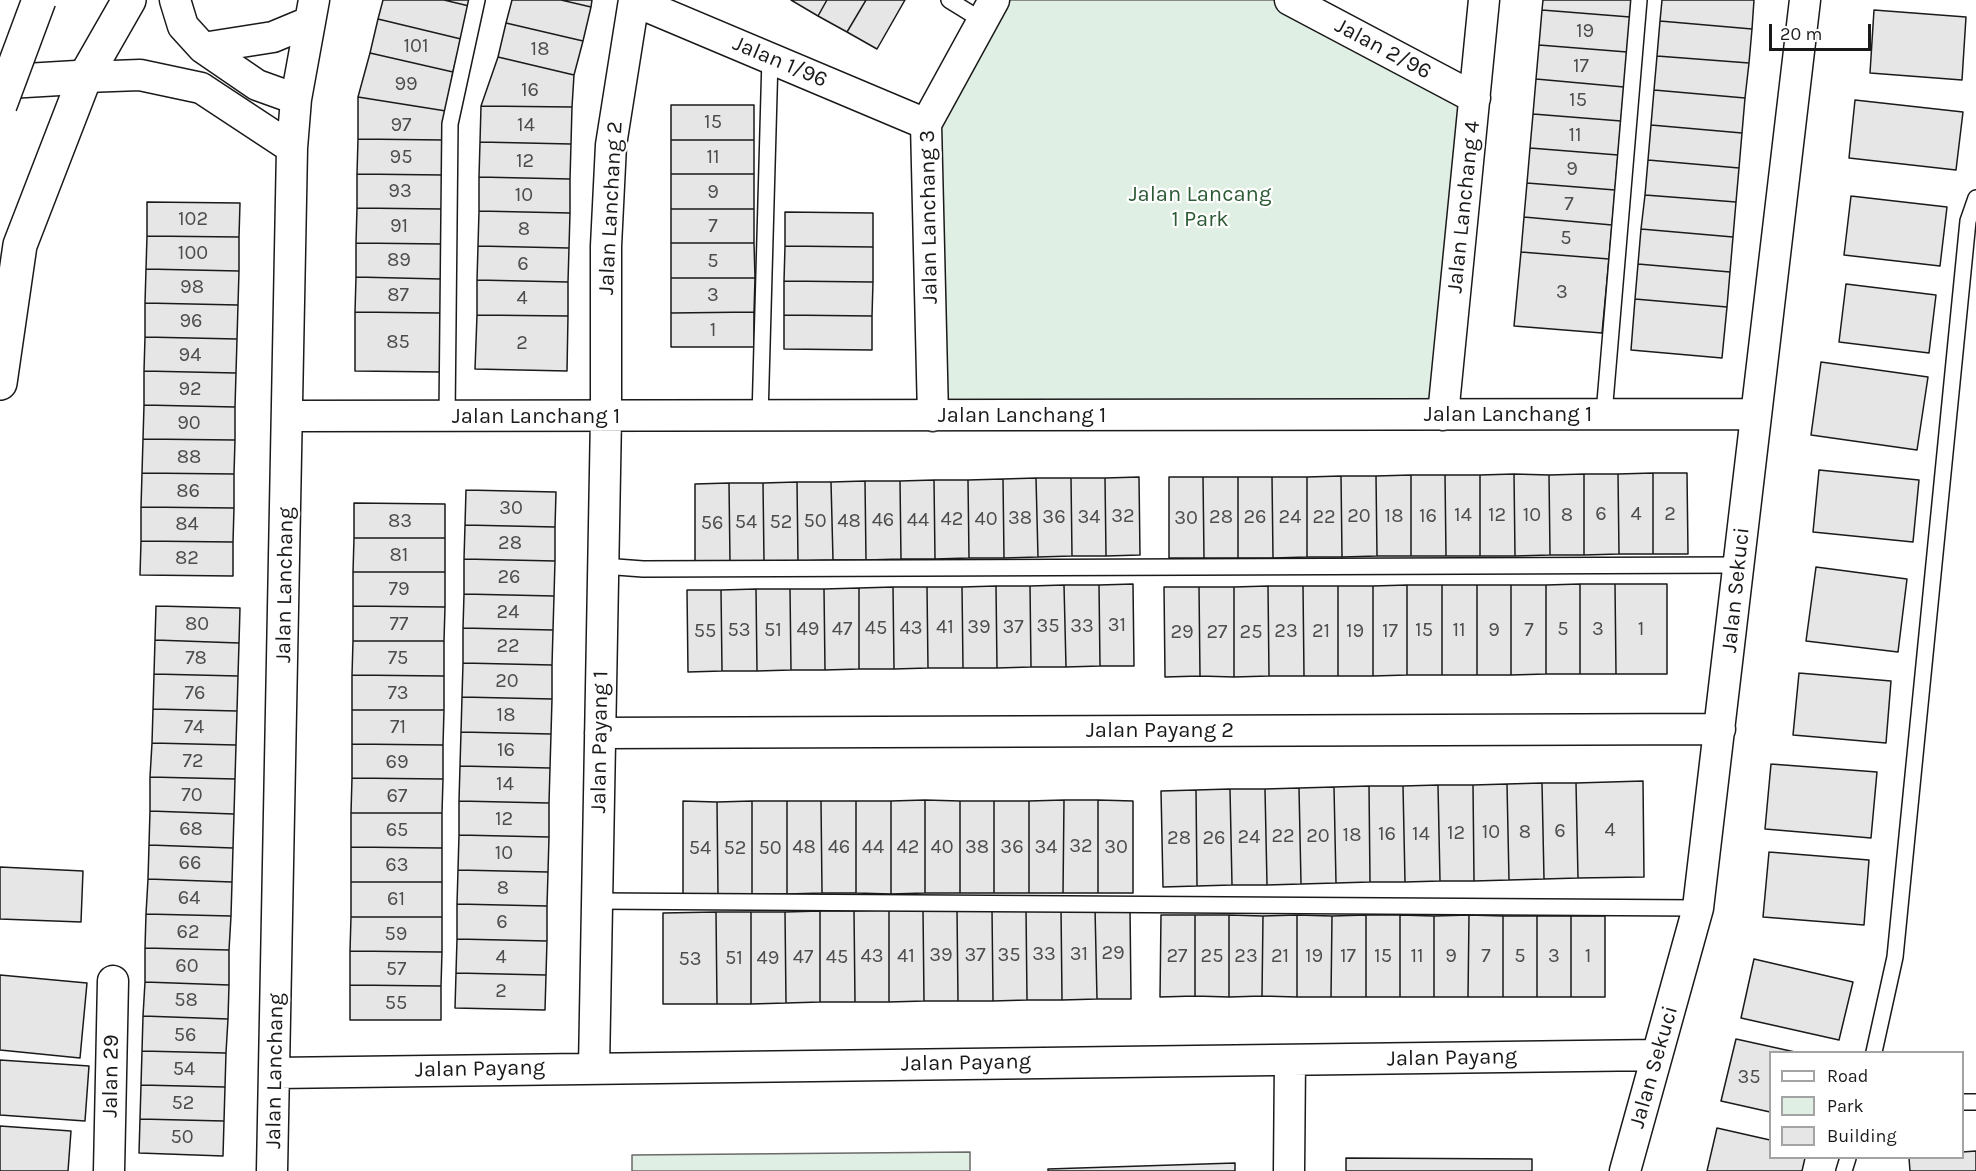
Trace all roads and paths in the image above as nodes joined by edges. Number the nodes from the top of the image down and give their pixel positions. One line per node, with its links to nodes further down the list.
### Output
1 (39, 0): 19 (main road, bridge)
2 (129, 0): 15 (main road)
3 (175, 0): 13 (street)
4 (477, 0): 29 (lane)
5 (634, 0): 14 (street, Jalan 1/96); 30 (street, Jalan Lanchang 2)
6 (949, 0): 11 (lane)
7 (1290, 0): 17 (street, Jalan 2/96)
8 (1484, 0): 17 (street, Jalan Lanchang 4)
9 (1639, 0): 24 (lane)
10 (1805, 0): 25 (street, Jalan Sekuci)
11 (989, 10): 20 (street, Jalan Lanchang 3)
12 (312, 11): 13 (street); 18 (street, Jalan Lanchang)
13 (203, 48): 18 (street)
14 (771, 58): 20 (street, Jalan 1/96); 31 (lane)
15 (85, 77): 16 (main road); 21 (street); 23 (main road)
16 (0, 82)
17 (1475, 98): 26 (street, Jalan Lanchang 4)
18 (296, 99): 21 (street, Jalan Lanchang)
19 (0, 105)
20 (926, 124): 28 (street, Jalan Lanchang 3)
21 (292, 148): 27 (street, Jalan Lanchang)
22 (1976, 198): 39 (lane)
23 (0, 383)
24 (1604, 414): 25 (street, Jalan Lanchang 1); 26 (street, Jalan Lanchang 1)
25 (1756, 414): 32 (street, Jalan Sekuci)
26 (1443, 415): 28 (street, Jalan Lanchang 1)
27 (288, 416): 29 (street, Jalan Lanchang 1); 43 (street, Jalan Lanchang)
28 (933, 416): 31 (street, Jalan Lanchang 1)
29 (447, 417): 30 (street, Jalan Lanchang 1)
30 (606, 417): 31 (street, Jalan Lanchang 1); 33 (street, Jalan Payang 1)
31 (760, 417)
32 (1738, 565): 33 (lane); 34 (street, Jalan Sekuci)
33 (603, 566): 35 (street, Jalan Payang 1)
34 (1720, 729): 35 (street, Jalan Payang 2); 37 (street, Jalan Sekuci)
35 (600, 733): 36 (street, Jalan Payang 1)
36 (596, 901): 37 (lane); 42 (street, Jalan Payang 1)
37 (1698, 908): 40 (street, Jalan Sekuci)
38 (113, 981): 44 (street, Jalan 29)
39 (1874, 1051)
40 (1658, 1055): 41 (street, Jalan Payang); 47 (street, Jalan Sekuci)
41 (1290, 1060): 42 (street, Jalan Payang); 46 (street)
42 (594, 1067): 43 (street, Jalan Payang)
43 (275, 1073): 45 (street, Jalan Lanchang)
44 (109, 1171)
45 (272, 1171)
46 (1289, 1171)
47 (1625, 1171)

